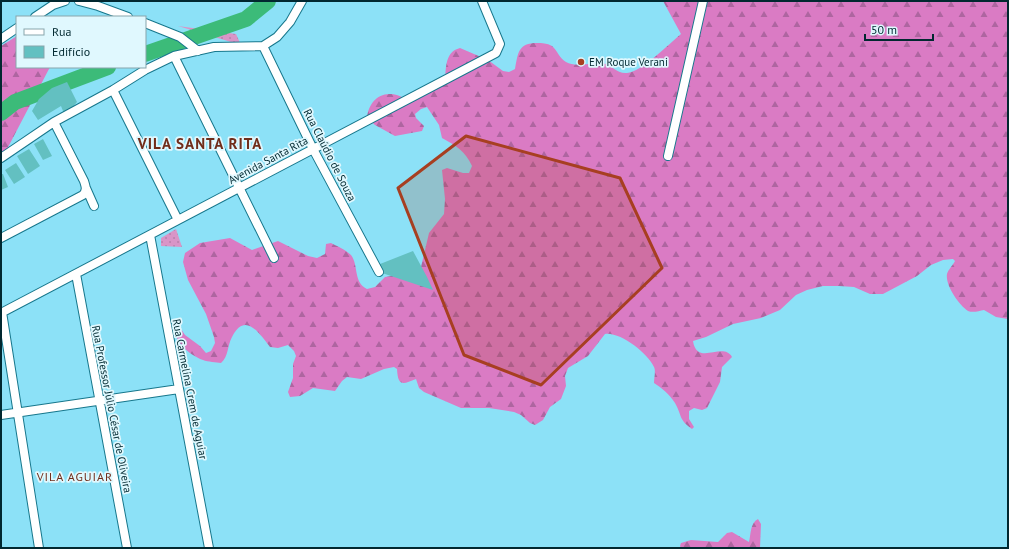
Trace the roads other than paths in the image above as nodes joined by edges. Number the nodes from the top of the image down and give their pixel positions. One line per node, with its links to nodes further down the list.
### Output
1 (65, 1): 6 (street)
2 (79, 1): 7 (street)
3 (302, 1): 11 (street)
4 (482, 1): 16 (street, Avenida Santa Rita)
5 (703, 1): 17 (street)
6 (37, 16)
7 (125, 16)
8 (146, 23): 12 (street)
9 (16, 29): 10 (street)
10 (1, 39)
11 (263, 46): 12 (street); 16 (street, Rua Claúdio de Souza)
12 (198, 51): 13 (street)
13 (174, 56): 14 (street); 20 (street)
14 (113, 90): 15 (street); 22 (street)
15 (54, 122): 18 (street); 19 (street)
16 (313, 149): 20 (street, Avenida Santa Rita); 26 (street, Rua Claúdio de Souza)
17 (668, 156)
18 (1, 158)
19 (86, 188): 21 (street); 24 (street)
20 (239, 188): 22 (street, Avenida Santa Rita); 25 (street)
21 (94, 206)
22 (178, 220): 23 (street, Avenida Santa Rita)
23 (150, 235): 27 (street, Avenida Santa Rita); 29 (street, Rua Carmelina Crem de Aguiar)
24 (1, 238)
25 (274, 258)
26 (379, 272)
27 (76, 274): 28 (street, Avenida Santa Rita); 30 (street, Rua Professor Júlio César de Oliveira)
28 (2, 312): 31 (street)
29 (179, 389): 30 (street); 35 (street, Rua Carmelina Crem de Aguiar)
30 (100, 401): 31 (street); 34 (street, Rua Professor Júlio César de Oliveira)
31 (18, 413): 32 (street); 33 (street)
32 (1, 415)
33 (39, 548)
34 (127, 548)
35 (209, 548)

